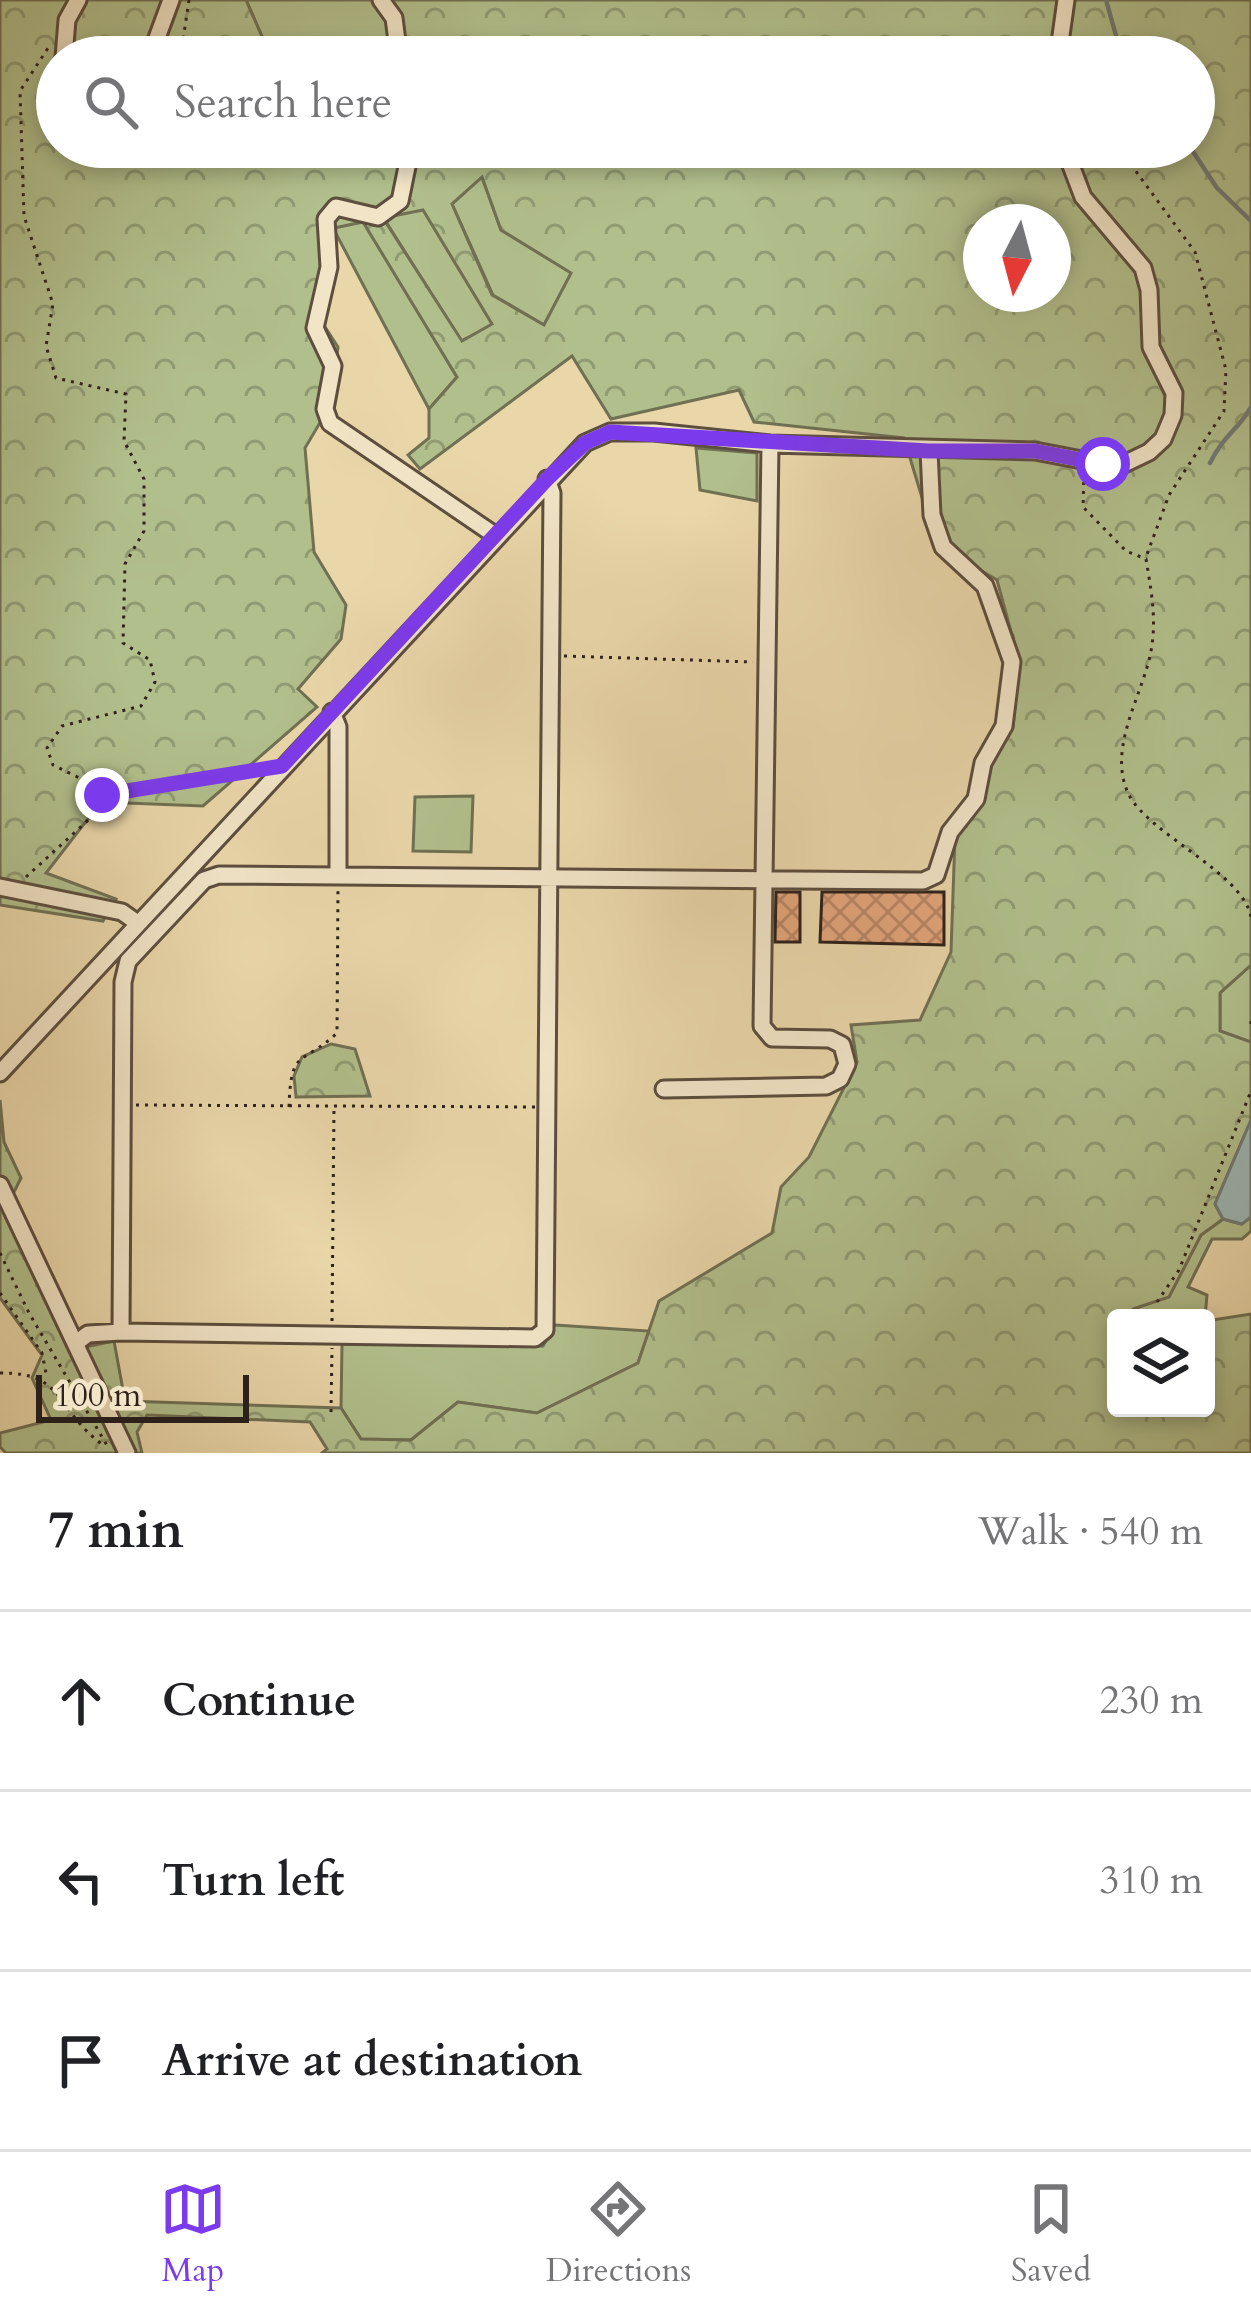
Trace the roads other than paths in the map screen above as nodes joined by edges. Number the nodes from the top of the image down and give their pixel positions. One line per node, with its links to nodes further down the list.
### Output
1 (78, 0): 5 (street)
2 (171, 0): 6 (street)
3 (381, 0): 7 (street)
4 (1066, 0): 8 (street)
5 (66, 36)
6 (158, 36)
7 (396, 36)
8 (1061, 36)
9 (407, 168): 14 (street)
10 (1072, 168): 12 (street)
11 (770, 444): 12 (street); 13 (street); 18 (street)
12 (928, 451): 18 (street)
13 (548, 478): 14 (street); 17 (street)
14 (496, 536): 15 (street)
15 (332, 712): 16 (street); 20 (street)
16 (338, 875): 17 (street); 24 (street)
17 (550, 878): 18 (street); 24 (street)
18 (763, 880): 22 (street)
19 (8, 887): 20 (street)
20 (136, 922): 21 (street)
21 (0, 1073)
22 (664, 1089)
23 (0, 1185): 25 (street)
24 (121, 1332): 25 (street)
25 (76, 1343): 26 (street)
26 (127, 1453)

